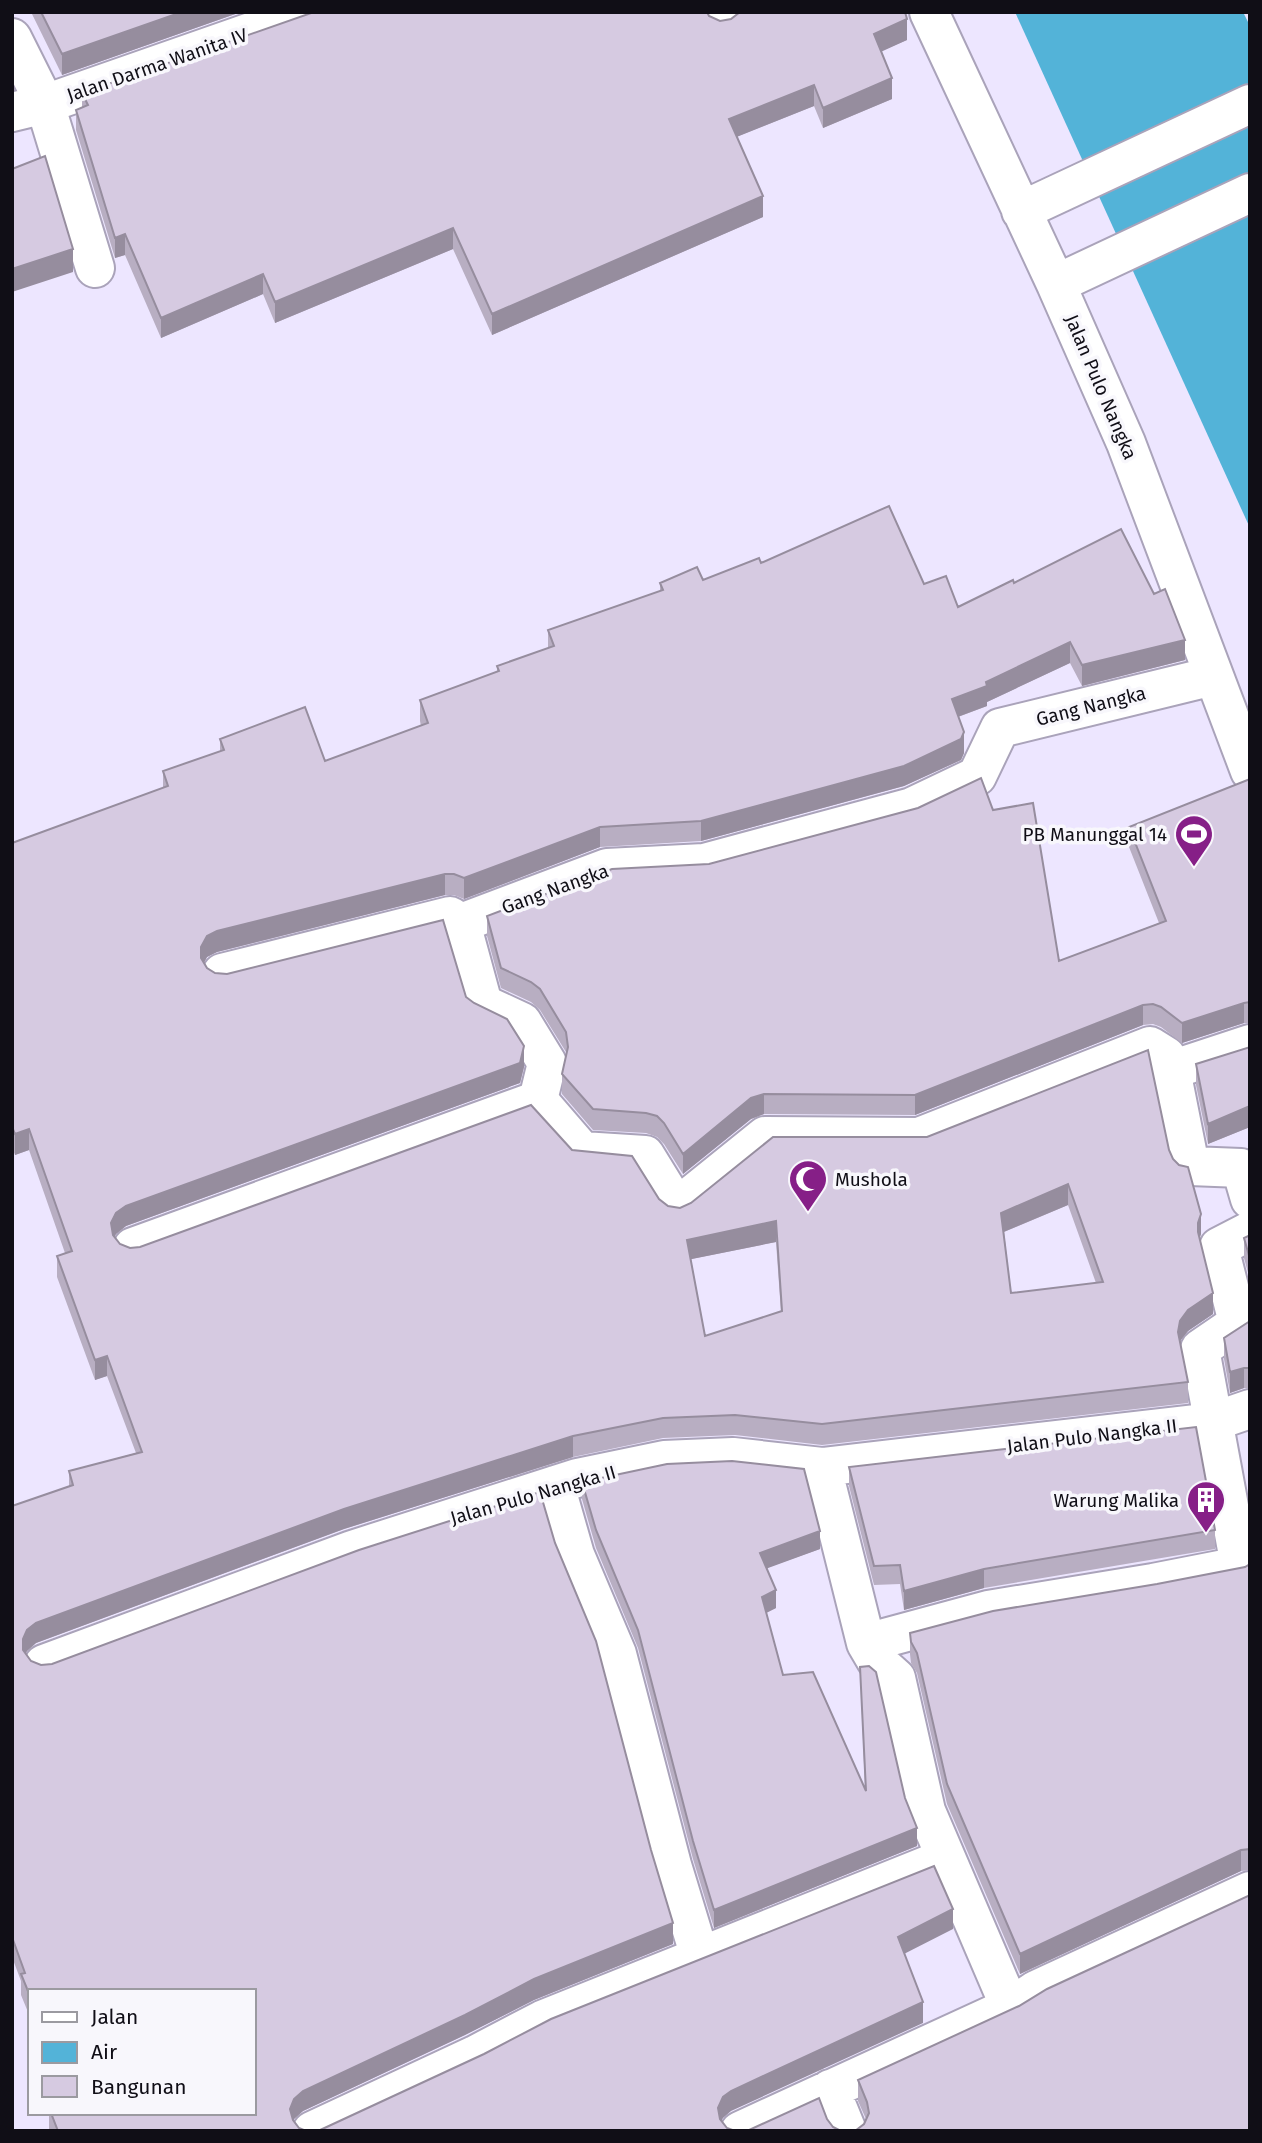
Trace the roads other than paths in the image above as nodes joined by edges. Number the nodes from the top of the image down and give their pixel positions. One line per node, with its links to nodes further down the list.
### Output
1 (308, 12): 5 (street, Jalan Darma Wanita IV)
2 (929, 12): 7 (street, Jalan Pulo Nangka)
3 (12, 38): 5 (street, Jalan Darma Wanita IV)
4 (1250, 104): 7 (street)
5 (29, 108): 8 (street, Jalan Darma Wanita IV)
6 (1250, 193): 9 (street)
7 (1036, 204): 9 (street, Jalan Pulo Nangka)
8 (95, 268)
9 (1056, 284): 10 (street, Jalan Pulo Nangka)
10 (1213, 676): 11 (street, Jalan Pulo Nangka); 12 (street, Gang Nangka)
11 (1250, 771)
12 (461, 923): 13 (street); 16 (street)
13 (222, 972)
14 (1250, 1044): 15 (street)
15 (1171, 1070): 16 (street); 17 (street)
16 (538, 1100): 19 (street)
17 (1250, 1199)
18 (1250, 1231): 21 (street)
19 (133, 1247)
20 (1250, 1409): 21 (street, Jalan Pulo Nangka II)
21 (1212, 1422): 22 (street, Jalan Pulo Nangka II); 24 (street)
22 (822, 1467): 23 (street, Jalan Pulo Nangka II); 24 (street)
23 (555, 1485): 25 (street, Jalan Pulo Nangka II); 28 (street)
24 (866, 1643): 26 (street)
25 (44, 1664)
26 (946, 1858): 28 (street); 29 (street)
27 (1250, 1891): 29 (street)
28 (700, 1957): 31 (street)
29 (1010, 2007): 30 (street)
30 (831, 2089): 32 (street); 33 (street)
31 (312, 2131)
32 (740, 2131)
33 (847, 2131)

